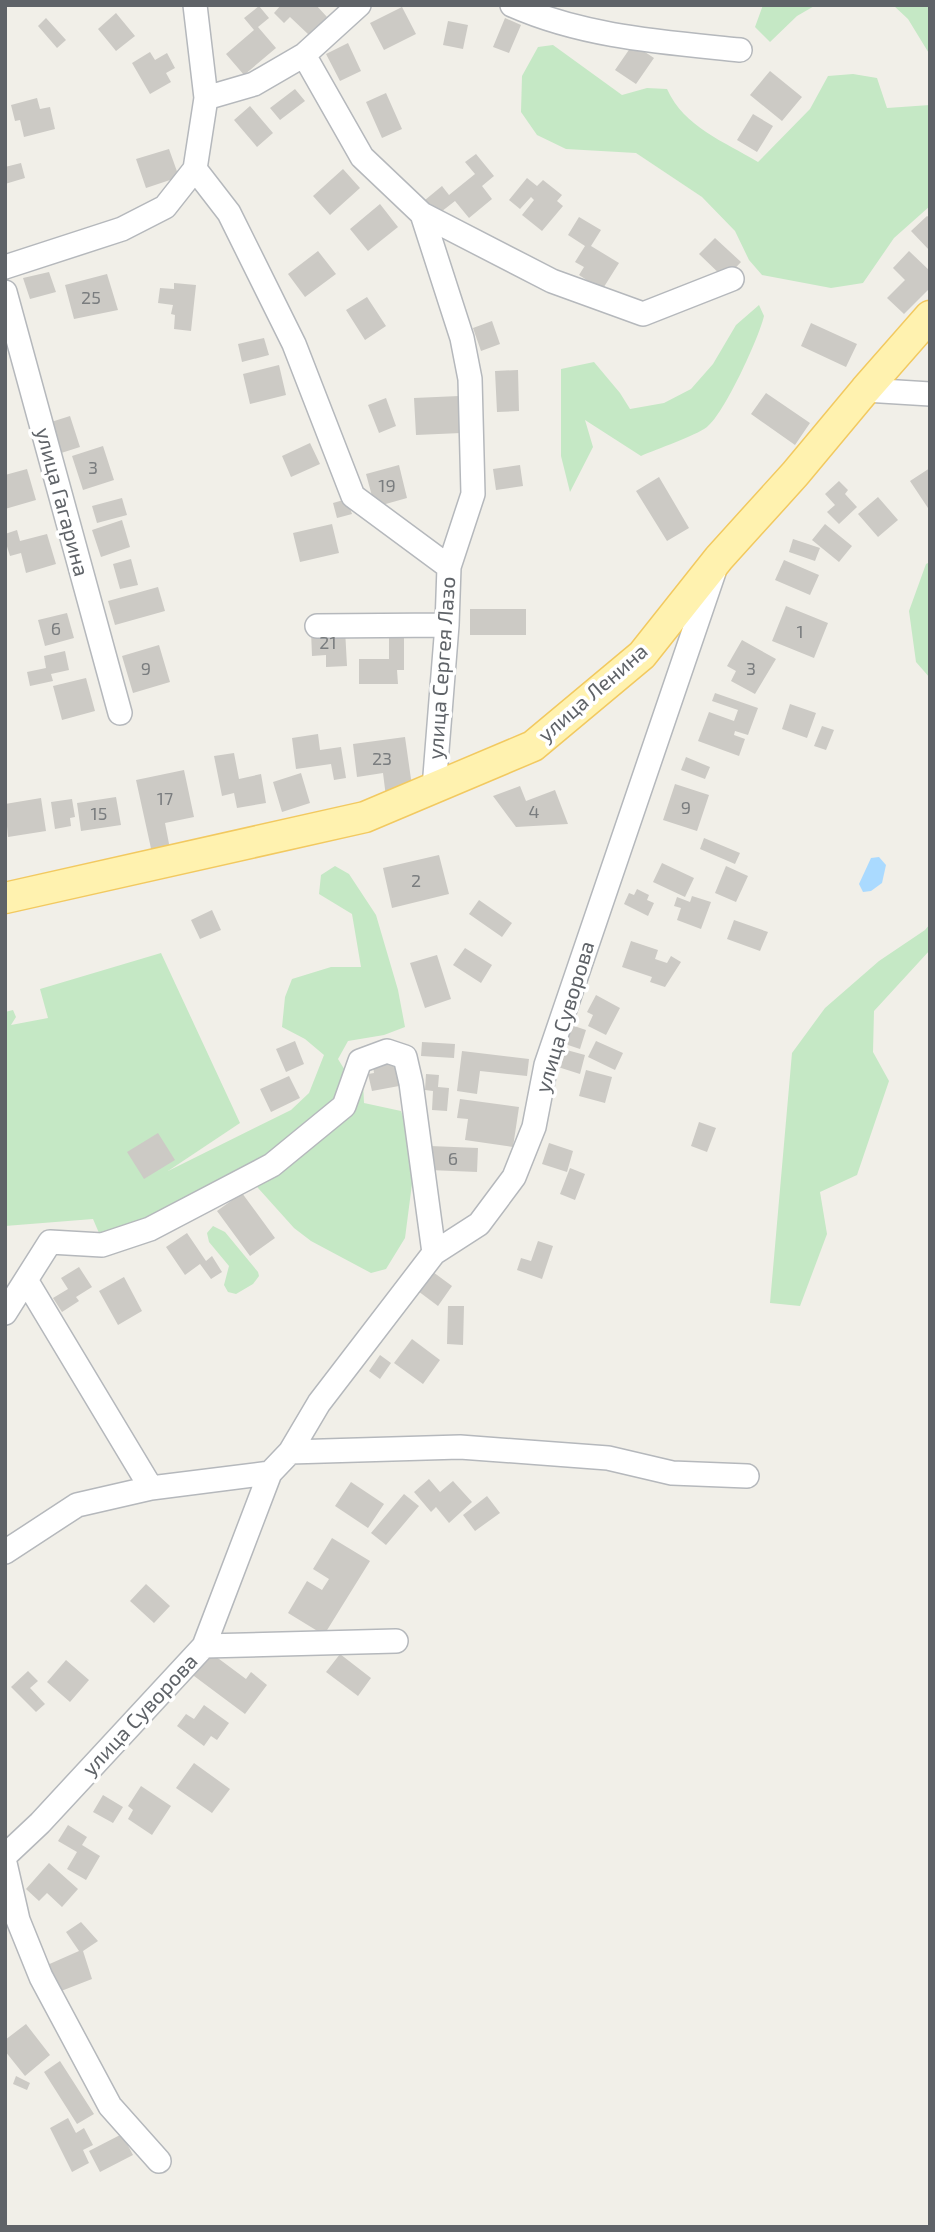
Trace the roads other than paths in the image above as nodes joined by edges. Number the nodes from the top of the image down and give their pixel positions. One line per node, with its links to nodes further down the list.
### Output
1 (195, 5): 6 (street)
2 (359, 5): 5 (street)
3 (512, 5): 4 (street)
4 (740, 50)
5 (304, 55): 6 (street); 8 (street, улица Сергея Лазо)
6 (206, 98): 7 (street)
7 (195, 169): 9 (street); 16 (street)
8 (422, 214): 10 (street); 16 (street, улица Сергея Лазо)
9 (5, 267)
10 (732, 279)
11 (5, 292): 19 (street, улица Гагарина)
12 (930, 316): 13 (main road, улица Ленина)
13 (865, 390): 14 (street); 15 (main road, улица Ленина)
14 (930, 394)
15 (719, 558): 20 (main road, улица Ленина); 22 (street, улица Суворова)
16 (449, 567): 17 (street, улица Сергея Лазо)
17 (447, 625): 18 (street); 20 (street, улица Сергея Лазо)
18 (317, 626)
19 (120, 713)
20 (434, 788): 21 (main road, улица Ленина)
21 (5, 898)
22 (434, 1253): 23 (street); 25 (street, улица Суворова)
23 (26, 1280): 24 (street); 28 (street)
24 (5, 1313)
25 (290, 1452): 26 (street, улица Суворова); 27 (street)
26 (270, 1473): 28 (street); 31 (street, улица Суворова)
27 (747, 1476)
28 (151, 1488): 29 (street)
29 (5, 1552)
30 (396, 1642): 31 (street)
31 (204, 1646): 32 (street, улица Суворова)
32 (5, 1856)
33 (5, 1863): 34 (street)
34 (159, 2161)

